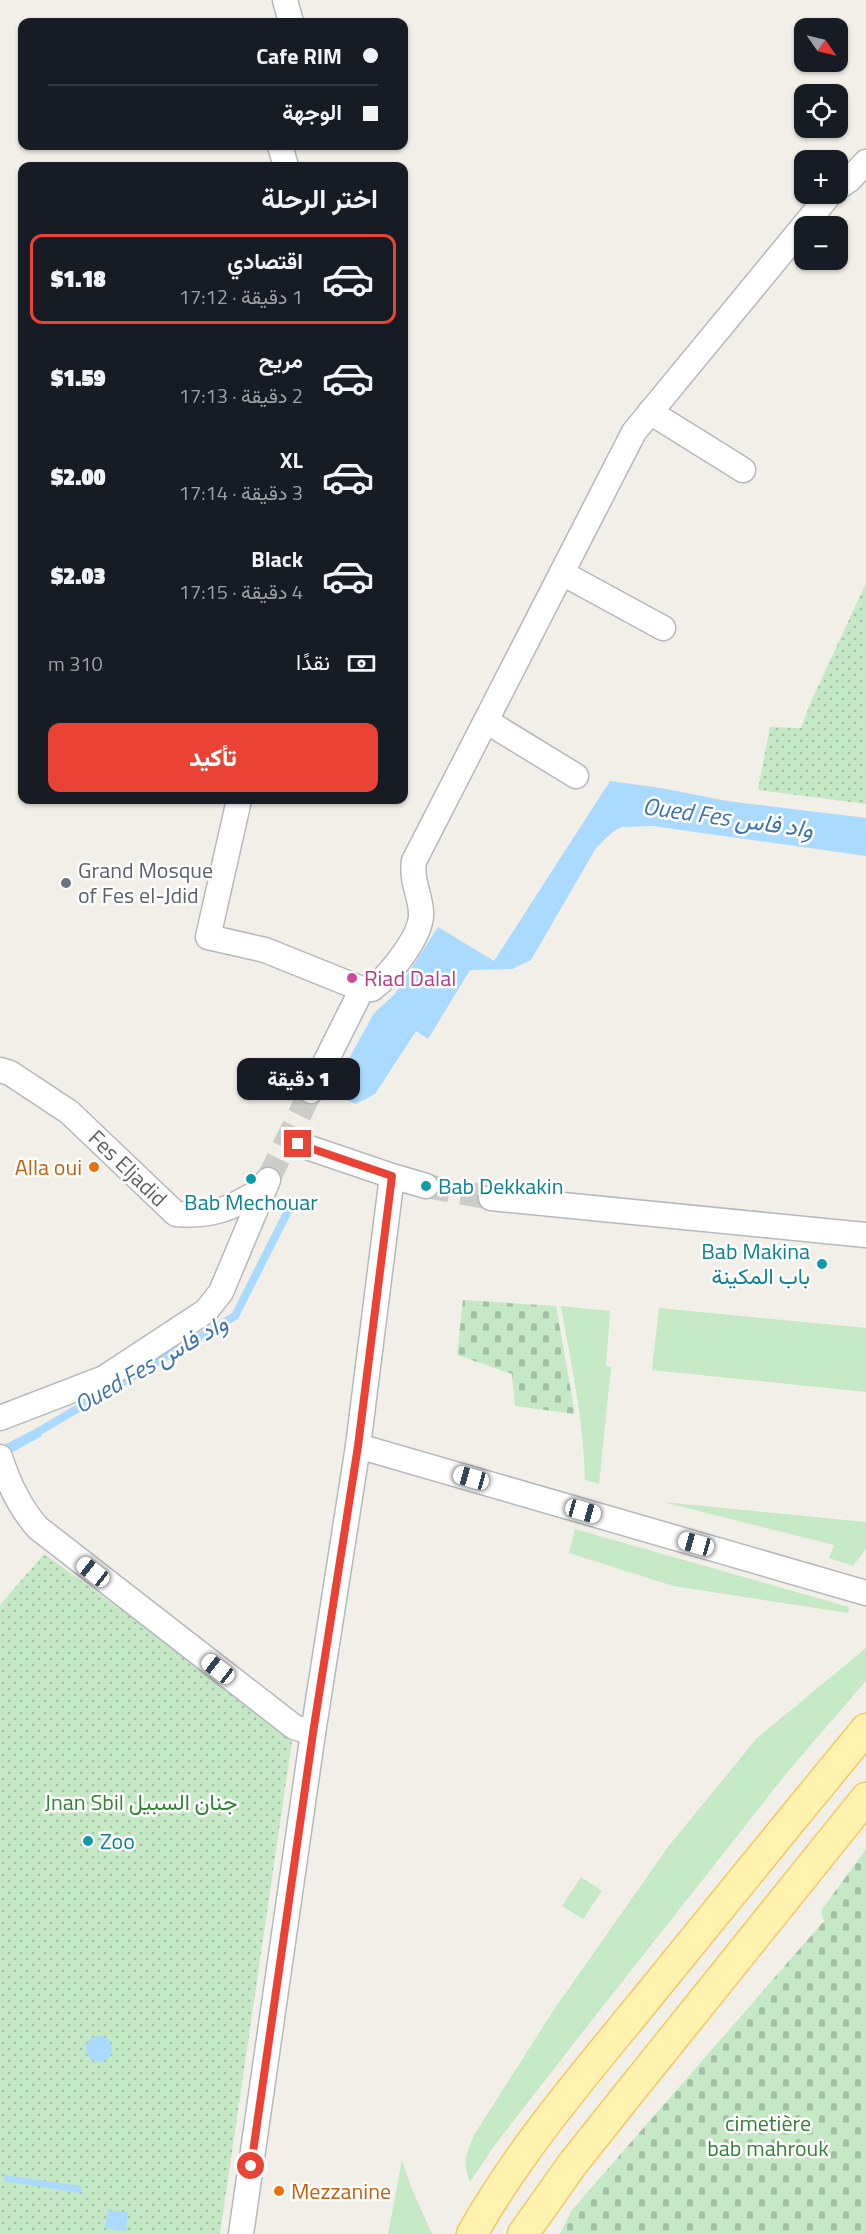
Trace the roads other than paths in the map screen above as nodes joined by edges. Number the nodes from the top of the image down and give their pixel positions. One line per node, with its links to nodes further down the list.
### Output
1 (285, 0): 2 (street)
2 (290, 18)
3 (866, 162): 4 (street)
4 (848, 179)
5 (822, 204): 6 (street)
6 (651, 412): 7 (street); 8 (street)
7 (743, 470)
8 (562, 573): 9 (street); 10 (street)
9 (663, 628)
10 (486, 722): 11 (street); 13 (street)
11 (576, 776)
12 (238, 804): 13 (street)
13 (362, 989): 15 (street)
14 (0, 1070): 21 (street, Fes Eljadid)
15 (311, 1091)
16 (298, 1144): 17 (street)
17 (392, 1176): 18 (street); 22 (street)
18 (426, 1186)
19 (491, 1198): 20 (street)
20 (866, 1235)
21 (0, 1418)
22 (358, 1446): 24 (street); 26 (street)
23 (4, 1468): 26 (street)
24 (866, 1593)
25 (866, 1729): 29 (main road)
26 (313, 1733): 28 (street)
27 (866, 1798): 30 (main road)
28 (242, 2234)
29 (472, 2234)
30 (523, 2234)

